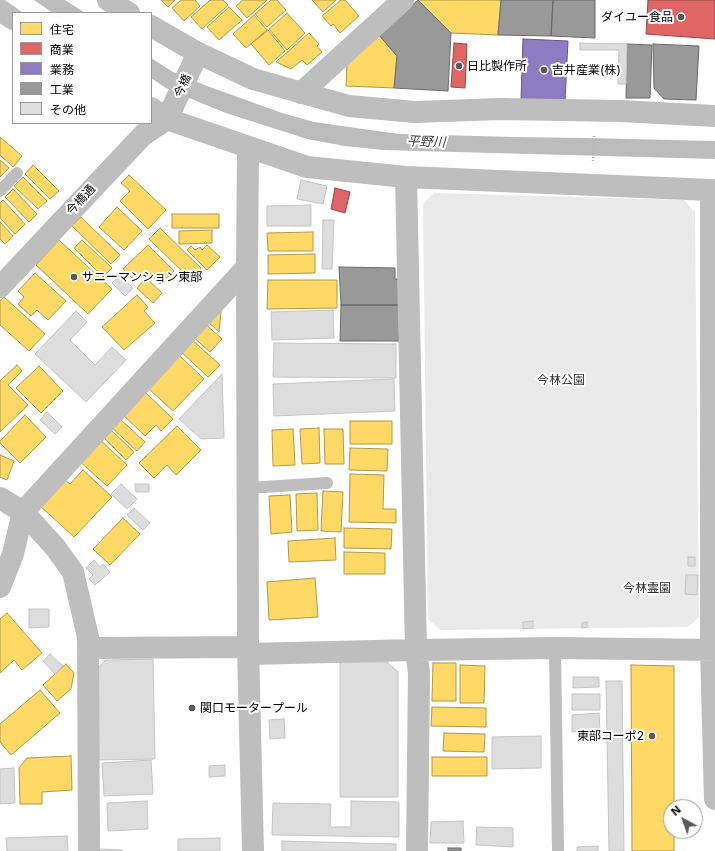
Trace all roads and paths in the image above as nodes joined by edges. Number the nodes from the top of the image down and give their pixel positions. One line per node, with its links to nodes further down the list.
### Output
1 (403, 0): 6 (street)
2 (0, 10): 3 (street)
3 (12, 18)
4 (152, 27): 5 (street)
5 (198, 53): 6 (street); 7 (street, 今橋)
6 (301, 93): 8 (street)
7 (159, 114): 9 (street, 今橋通); 12 (street)
8 (715, 116)
9 (152, 123)
10 (151, 124): 19 (street, 今橋通)
11 (594, 133): 13 (path)
12 (248, 147): 15 (street); 18 (street)
13 (593, 164)
14 (17, 173): 17 (lane)
15 (406, 177): 16 (street); 28 (street)
16 (713, 190): 29 (street)
17 (0, 191)
18 (247, 267): 21 (street); 23 (street)
19 (0, 286)
20 (327, 483): 21 (lane)
21 (248, 488): 27 (street)
22 (0, 498): 23 (street)
23 (23, 512): 24 (street); 25 (street)
24 (0, 587)
25 (88, 648): 27 (street); 31 (street)
26 (555, 648): 28 (street); 29 (street); 34 (lane)
27 (248, 650): 28 (street); 32 (street)
28 (416, 650): 33 (street)
29 (713, 650): 30 (street)
30 (715, 799)
31 (89, 851)
32 (253, 851)
33 (417, 851)
34 (558, 851)

